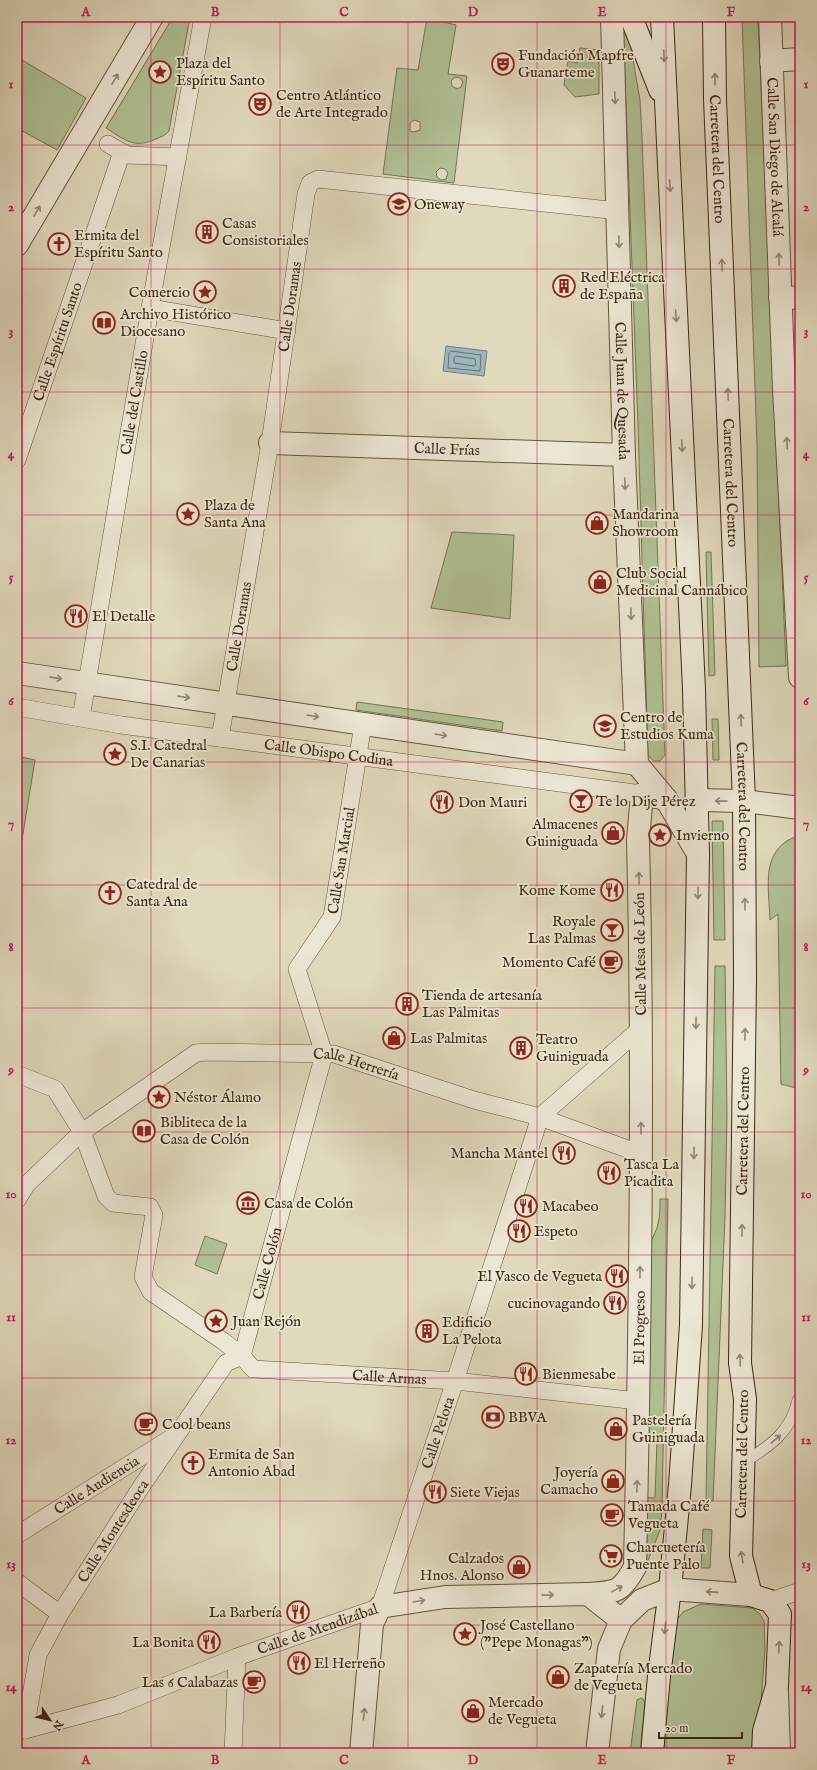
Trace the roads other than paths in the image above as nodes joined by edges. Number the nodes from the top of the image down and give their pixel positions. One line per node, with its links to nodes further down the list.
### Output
1 (152, 17): 13 (street, one-way to 1)
2 (203, 17): 11 (street, Calle del Castillo)
3 (612, 17): 12 (street, Calle Juan de Quesada, one-way to 12)
4 (631, 17): 10 (street)
5 (662, 17): 10 (street, one-way to 10)
6 (714, 17): 35 (street, Carretera del Centro, one-way to 6)
7 (770, 17): 9 (street, Calle San Diego de Alcalá)
8 (800, 59): 9 (street)
9 (771, 60): 14 (street, Calle San Diego de Alcalá, one-way to 9)
10 (666, 106): 34 (street, one-way to 34)
11 (178, 157): 15 (street, Calle del Castillo); 20 (street, Calle Espíritu Santo)
12 (619, 211): 16 (street, Calle Doramas); 19 (street, Calle Juan de Quesada, one-way to 19)
13 (17, 245)
14 (790, 298): 17 (street, Calle San Diego de Alcalá)
15 (150, 308): 16 (street); 24 (street, Calle del Castillo)
16 (286, 331): 18 (street, Calle Doramas)
17 (792, 390): 21 (street, Calle San Diego de Alcalá, one-way to 17)
18 (270, 443): 19 (street, Calle Frías); 25 (street, Calle Doramas)
19 (624, 455): 31 (street, Calle Juan de Quesada, one-way to 31)
20 (17, 460)
21 (796, 543): 23 (street, Calle San Diego de Alcalá)
22 (17, 673): 24 (street, one-way to 24)
23 (800, 677)
24 (87, 683): 25 (street, one-way to 25); 27 (street, Calle del Castillo)
25 (225, 703): 28 (street, one-way to 28); 29 (street, Calle Doramas)
26 (17, 707): 27 (street, Calle Obispo Codina)
27 (81, 718): 29 (street, Calle Obispo Codina)
28 (363, 724): 30 (street, Calle San Marcial); 31 (street, one-way to 31)
29 (220, 738): 30 (street, Calle Obispo Codina)
30 (358, 756): 32 (street, Calle Obispo Codina); 39 (street, Calle San Marcial)
31 (637, 764): 33 (street)
32 (642, 794): 33 (street); 38 (street, Calle Mesa de León, one-way to 32)
33 (666, 799): 37 (street)
34 (697, 800): 35 (street, one-way to 34); 37 (street)
35 (744, 801): 36 (street); 50 (street, Carretera del Centro, one-way to 35)
36 (800, 808)
37 (698, 854): 53 (street, one-way to 53)
38 (640, 1029): 41 (street, Calle Mesa de León); 43 (street, El Progreso, one-way to 38)
39 (324, 1054): 41 (street, Calle Herrería); 42 (street, Calle Herrería); 45 (street, Calle Colón)
40 (17, 1074): 42 (street)
41 (540, 1117): 43 (street, Calle Herrería); 46 (street, Calle Pelota)
42 (82, 1132): 44 (street, Calle Herrería); 45 (street, Calle Armas)
43 (641, 1154): 48 (street, El Progreso, one-way to 43)
44 (17, 1200)
45 (242, 1356): 46 (street, Calle Armas); 49 (street, Calle Montesdeoca)
46 (456, 1382): 48 (street, Calle Armas); 57 (street, Calle Pelota)
47 (798, 1400): 50 (lane, one-way to 47)
48 (638, 1401): 55 (street, El Progreso, one-way to 48)
49 (177, 1434): 51 (street, Calle Audiencia); 58 (street, Calle Montesdeoca)
50 (744, 1462): 56 (street, Carretera del Centro, one-way to 50)
51 (17, 1535)
52 (17, 1582): 58 (street)
53 (670, 1589): 56 (street, one-way to 53); 59 (street); 66 (street, one-way to 66)
54 (800, 1591): 56 (street)
55 (588, 1594): 57 (street, Calle de Mendizábal, one-way to 55); 59 (street)
56 (760, 1598): 61 (street, Carretera del Centro, one-way to 56)
57 (380, 1607): 60 (street, Calle de Mendizábal); 64 (street, Calle Pelota, one-way to 57)
58 (60, 1614): 62 (street, Calle Montesdeoca)
59 (621, 1620): 65 (street, one-way to 65)
60 (237, 1657): 62 (street, Calle de Mendizábal); 63 (street)
61 (777, 1686): 67 (street); 68 (street)
62 (21, 1729)
63 (233, 1753)
64 (361, 1753)
65 (598, 1753)
66 (652, 1753)
67 (763, 1753)
68 (779, 1753)

